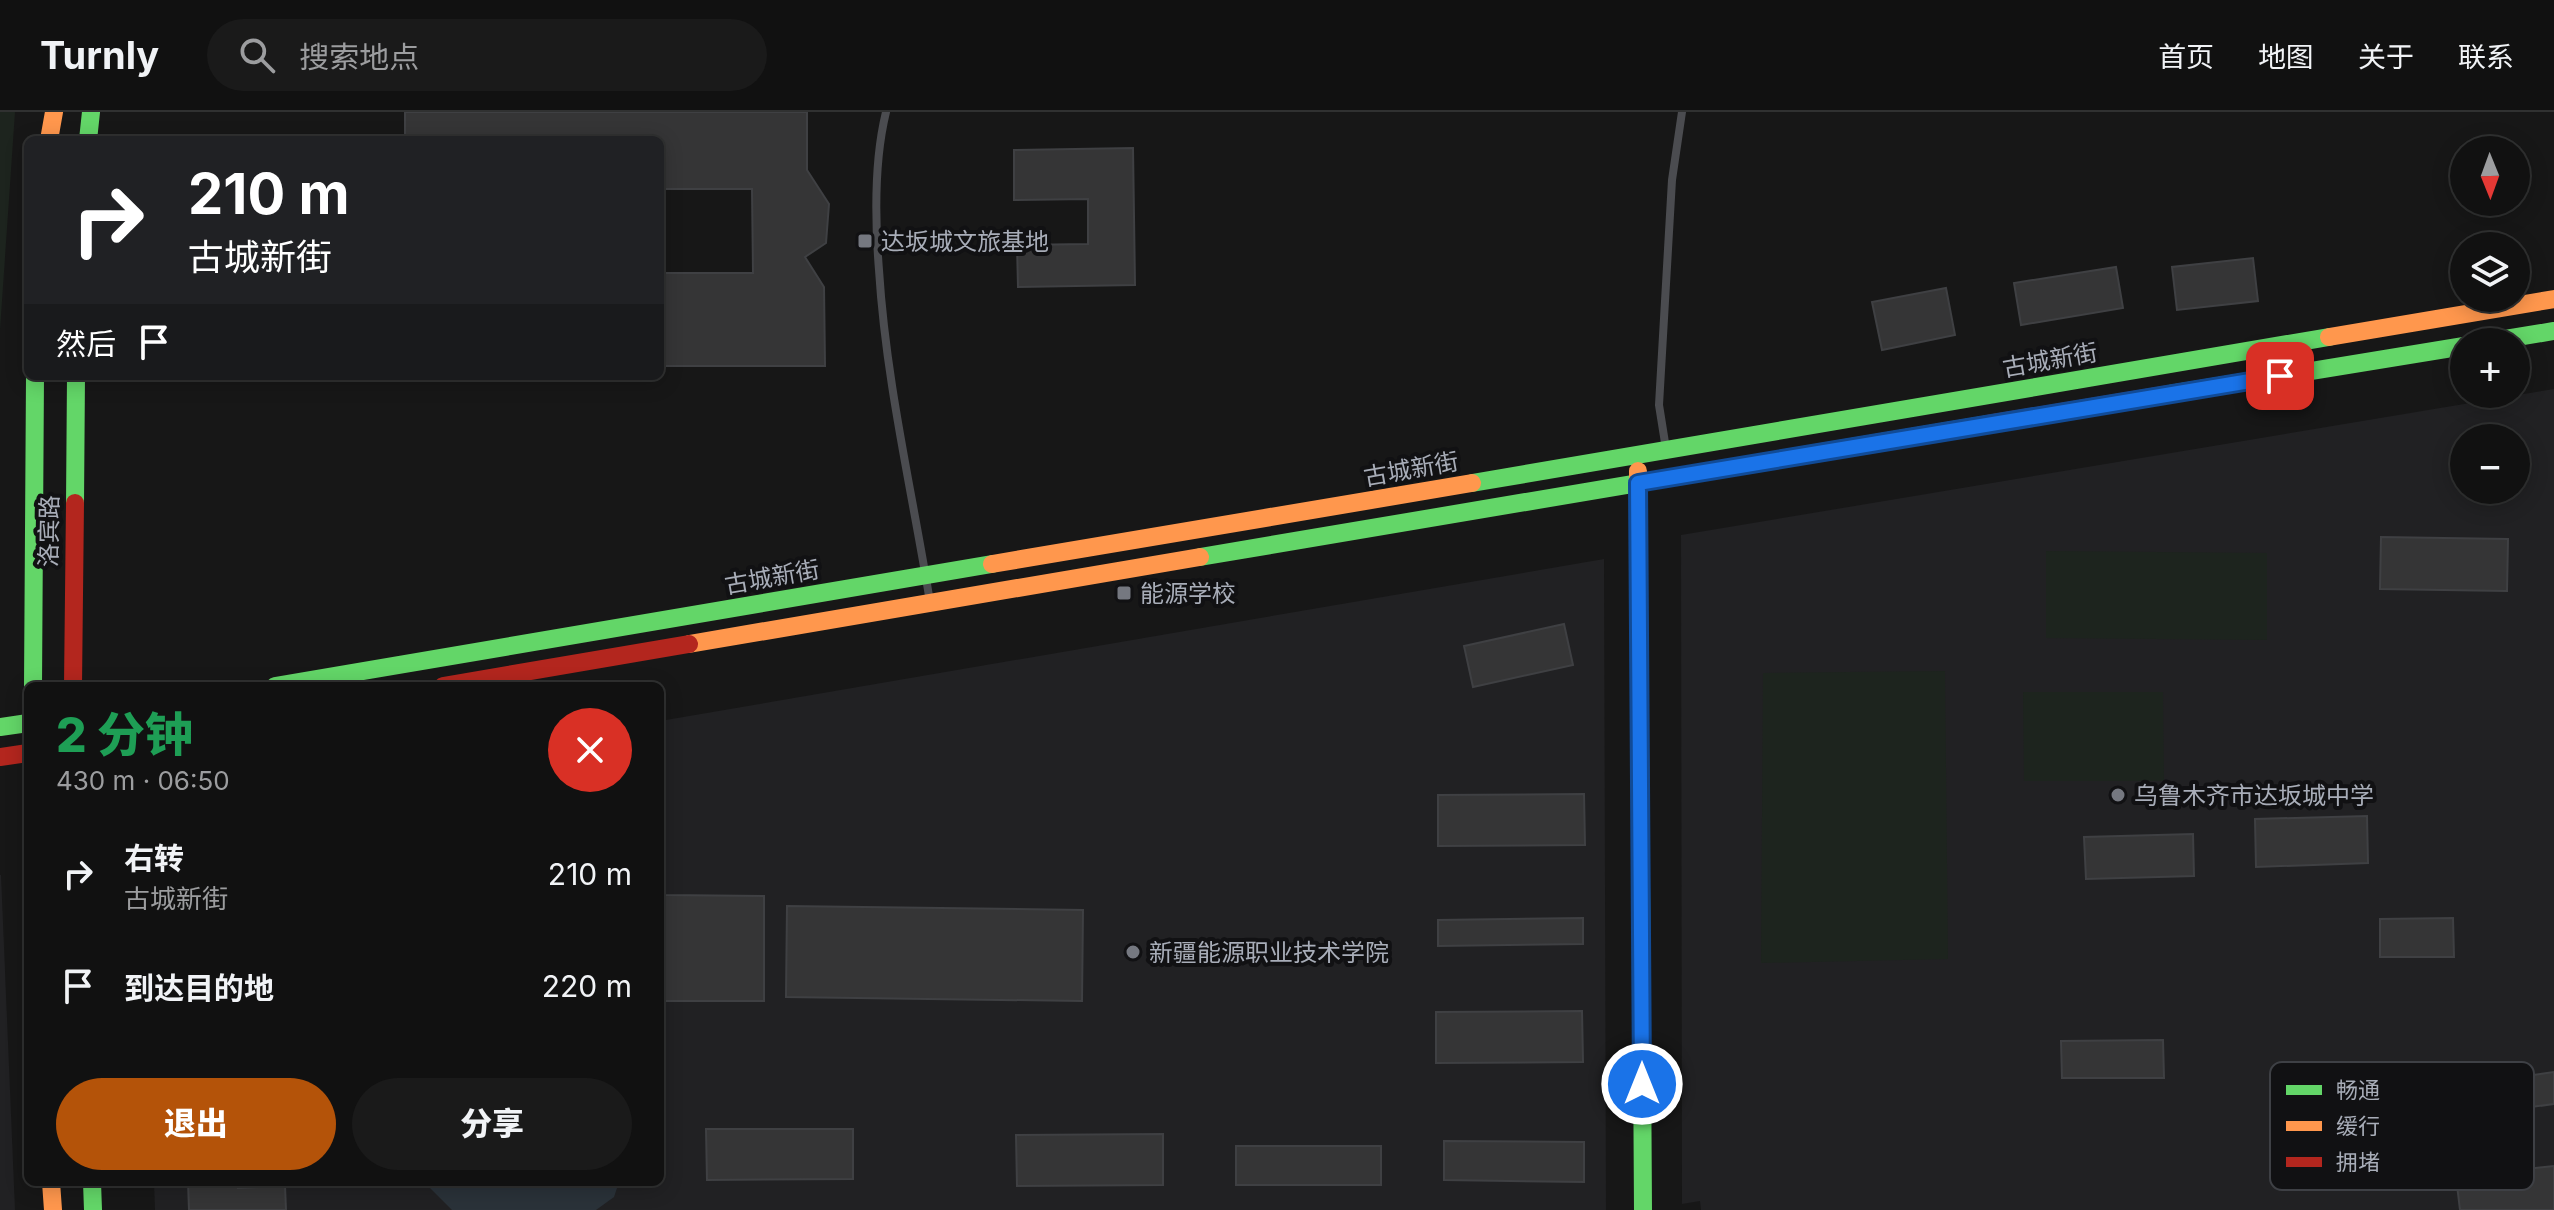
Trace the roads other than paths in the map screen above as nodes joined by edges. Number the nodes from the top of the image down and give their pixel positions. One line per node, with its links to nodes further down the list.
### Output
1 (54, 112): 5 (main road)
2 (91, 112): 6 (main road)
3 (886, 112): 16 (lane)
4 (1682, 112): 13 (lane)
5 (50, 136)
6 (88, 136)
7 (2554, 299): 13 (main road, 古城新街)
8 (2554, 331): 9 (main road)
9 (2530, 335)
10 (2450, 348): 15 (main road)
11 (35, 380): 18 (main road, 洛宾路)
12 (76, 380): 19 (main road, 洛宾路)
13 (1666, 450): 14 (main road, 古城新街)
14 (1638, 454): 15 (main road); 16 (main road, 古城新街)
15 (1638, 483): 17 (main road); 30 (main road)
16 (925, 576): 17 (lane); 20 (main road, 古城新街)
17 (930, 603): 21 (main road)
18 (33, 682)
19 (73, 682)
20 (299, 682)
21 (466, 682)
22 (24, 724): 23 (main road)
23 (0, 727)
24 (24, 754): 25 (main road)
25 (0, 757)
26 (51, 1186): 28 (main road)
27 (92, 1186): 29 (main road)
28 (53, 1210)
29 (93, 1210)
30 (1643, 1210)

